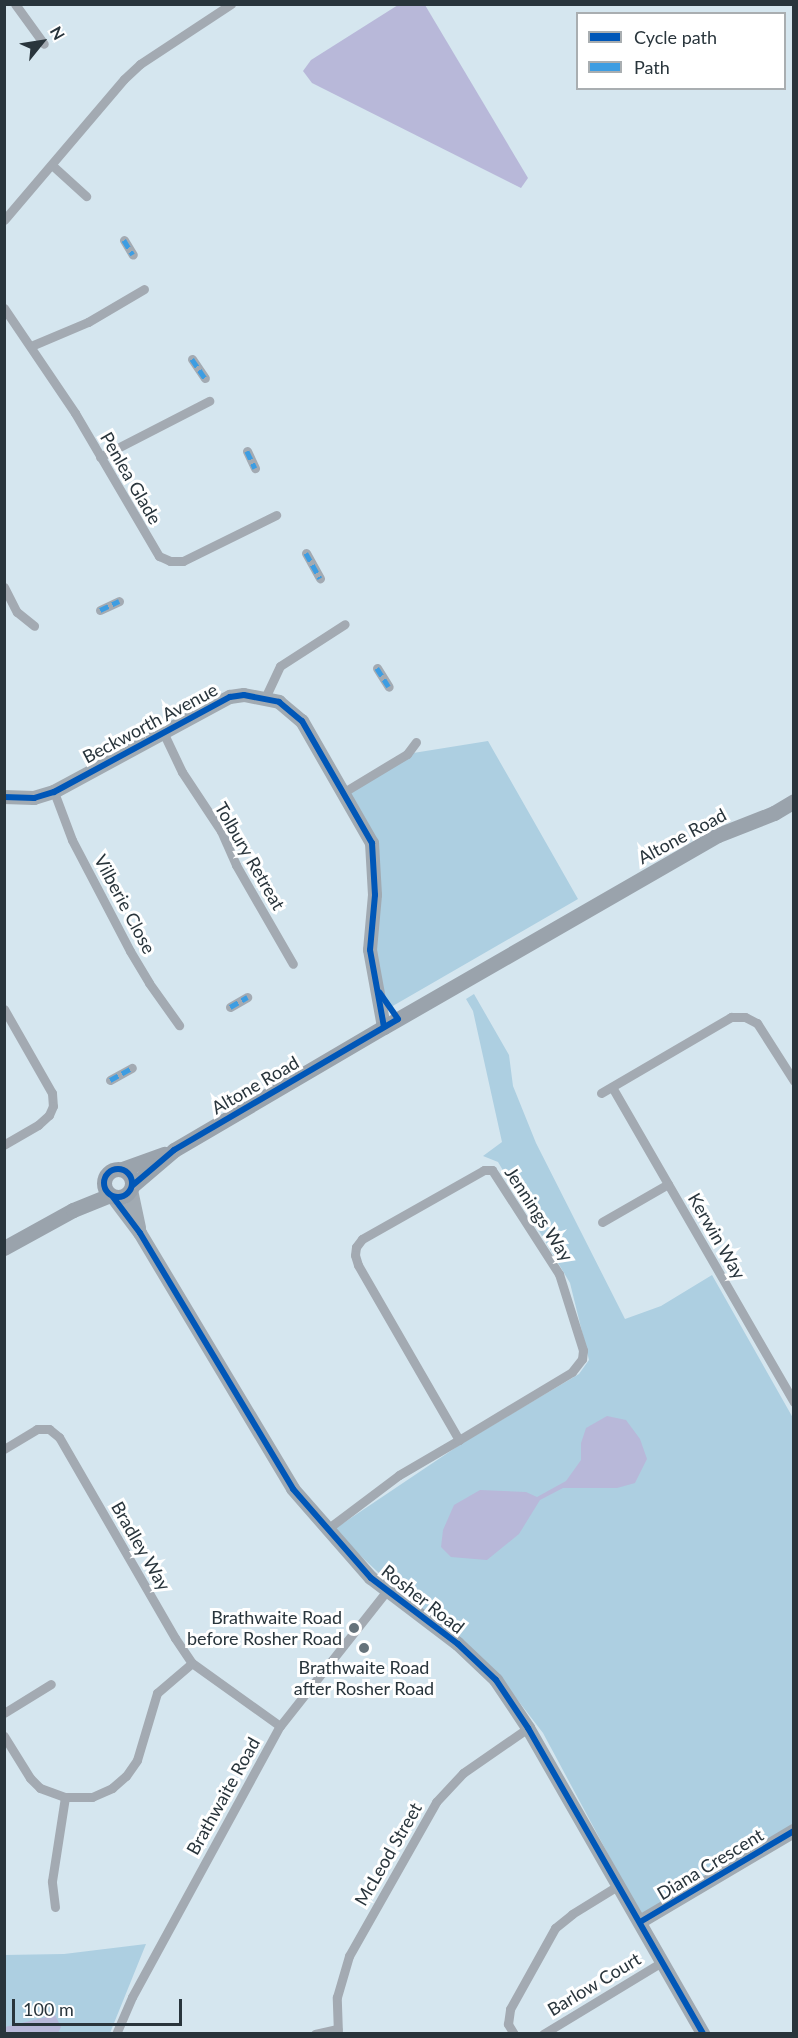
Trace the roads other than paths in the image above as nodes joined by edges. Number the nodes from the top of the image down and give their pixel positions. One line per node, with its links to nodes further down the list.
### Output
1 (15, 4): 3 (street)
2 (231, 4): 4 (street)
3 (44, 44)
4 (53, 166): 5 (street); 7 (street)
5 (86, 196)
6 (4, 204): 7 (street)
7 (13, 211): 8 (street)
8 (4, 220)
9 (124, 240): 10 (street)
10 (132, 255)
11 (144, 289): 13 (street)
12 (4, 308): 13 (street, Penlea Glade)
13 (31, 346): 18 (street, Penlea Glade)
14 (192, 359): 15 (street)
15 (205, 378)
16 (209, 400): 18 (street)
17 (247, 451): 19 (street)
18 (100, 457): 20 (street, Penlea Glade)
19 (255, 468)
20 (276, 515)
21 (306, 553): 22 (street)
22 (320, 578)
23 (4, 587): 27 (street)
24 (119, 601): 25 (street)
25 (100, 610)
26 (345, 624): 30 (street)
27 (34, 626)
28 (377, 668): 29 (street)
29 (389, 687)
30 (265, 698): 31 (street, Beckworth Avenue); 34 (street, Beckworth Avenue)
31 (163, 732): 33 (street, Beckworth Avenue); 39 (street, Tolbury Retreat)
32 (416, 742): 34 (street)
33 (54, 792): 35 (street, Beckworth Avenue); 45 (street, Vilberie Close)
34 (344, 792): 40 (street, Beckworth Avenue)
35 (4, 797)
36 (794, 801): 38 (main road, Altone Road)
37 (794, 812): 38 (main road, Altone Road)
38 (774, 813): 44 (main road, Altone Road)
39 (293, 964)
40 (380, 993): 44 (street, Beckworth Avenue); 46 (street, Beckworth Avenue)
41 (247, 997): 42 (street)
42 (230, 1007)
43 (4, 1009): 52 (street)
44 (398, 1020): 46 (main road, Altone Road)
45 (179, 1025)
46 (384, 1028): 53 (main road, Altone Road)
47 (132, 1068): 48 (street)
48 (110, 1080)
49 (794, 1081): 50 (street)
50 (612, 1087): 51 (street); 56 (street, Kerwin Way)
51 (602, 1093)
52 (4, 1145)
53 (174, 1150): 54 (main road, Altone Road); 57 (main road, Altone Road)
54 (122, 1169): 55 (main road); 57 (main road)
55 (105, 1179): 58 (main road); 59 (main road)
56 (668, 1184): 60 (street); 63 (street, Kerwin Way)
57 (132, 1187): 58 (main road); 61 (street, Rosher Road)
58 (112, 1196): 59 (main road); 61 (street, Rosher Road)
59 (73, 1210): 62 (main road)
60 (602, 1222)
61 (140, 1233): 66 (street, Rosher Road)
62 (4, 1248)
63 (794, 1402)
64 (459, 1440): 64 (street, Jennings Way); 66 (street, Jennings Way)
65 (4, 1449): 68 (street, Bradley Way)
66 (326, 1530): 67 (street, Rosher Road)
67 (386, 1592): 71 (street, Brathwaite Road); 72 (street, Rosher Road)
68 (192, 1663): 71 (street, Bradley Way); 74 (street)
69 (51, 1684): 70 (street)
70 (4, 1713)
71 (280, 1726): 81 (street, Brathwaite Road)
72 (528, 1728): 76 (street, Rosher Road); 80 (street, McLeod Street)
73 (4, 1736): 74 (street)
74 (65, 1797): 77 (street)
75 (794, 1831): 78 (street, Diana Crescent)
76 (619, 1885): 78 (street, Rosher Road); 83 (street, Barlow Court)
77 (55, 1907)
78 (640, 1922): 79 (street, Rosher Road)
79 (663, 1962): 84 (street, Barlow Court); 85 (street, Rosher Road)
80 (338, 2031): 82 (street)
81 (116, 2034)
82 (315, 2034)
83 (514, 2034)
84 (543, 2034)
85 (703, 2034)

